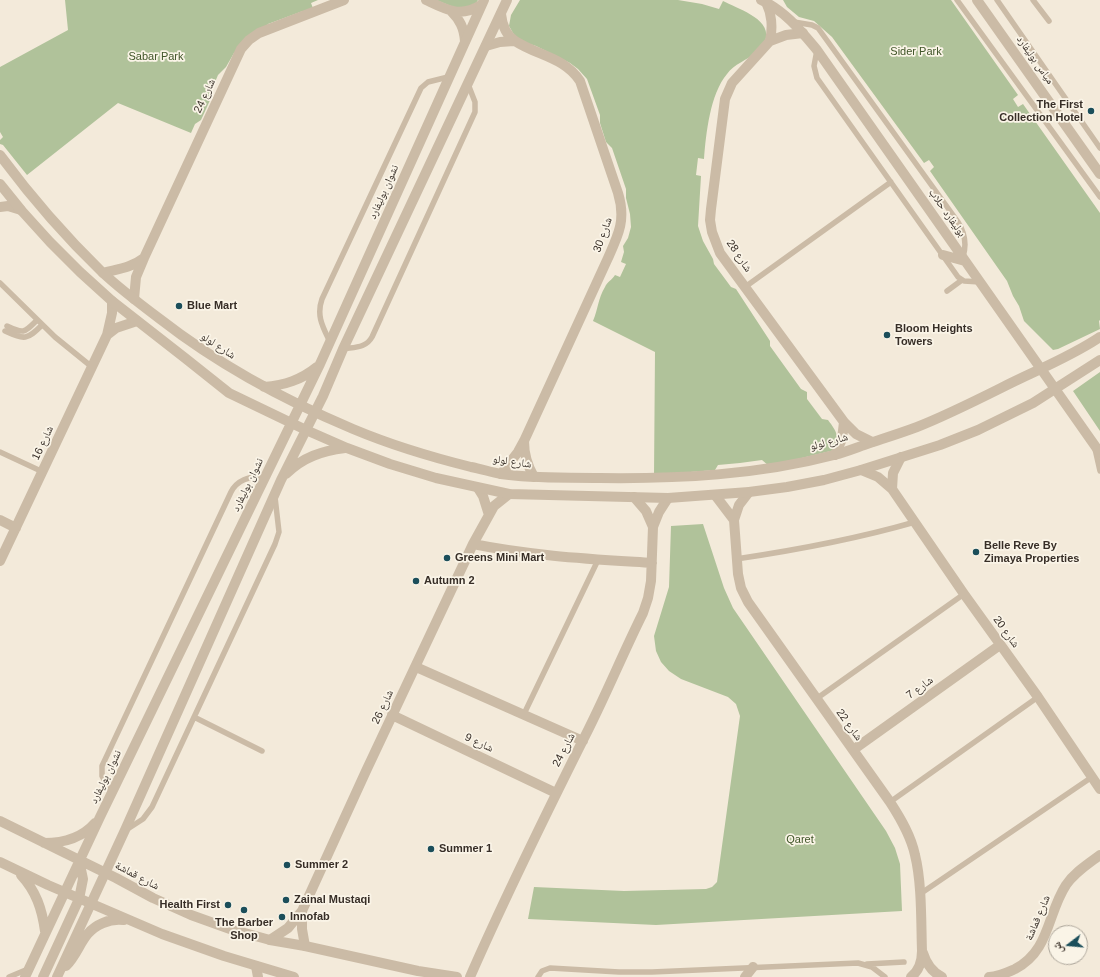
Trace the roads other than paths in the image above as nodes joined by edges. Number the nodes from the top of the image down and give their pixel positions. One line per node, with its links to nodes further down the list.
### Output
1 (344, 0): 31 (street, شارع 24)
2 (426, 0): 10 (street)
3 (507, 0): 11 (street)
4 (957, 0): 27 (lane)
5 (977, 0): 24 (street, مياس بوليفارد)
6 (997, 0): 22 (lane)
7 (1033, 0): 12 (lane)
8 (763, 1): 13 (street, بوليفارد حلاب); 15 (street)
9 (483, 3): 10 (street); 16 (street, نشوان بوليفارد)
10 (451, 11): 16 (street)
11 (501, 14): 17 (street); 18 (street)
12 (1049, 21)
13 (792, 22): 14 (street, بوليفارد حلاب); 32 (lane)
14 (803, 33): 15 (street, شارع 28); 19 (street, بوليفارد حلاب)
15 (770, 40): 37 (street, شارع 28)
16 (465, 41): 20 (street, نشوان بوليفارد)
17 (514, 41): 18 (street); 59 (street, شارع 30)
18 (486, 46): 21 (street)
19 (817, 50): 25 (lane); 32 (street, بوليفارد حلاب)
20 (448, 77): 46 (street, نشوان بوليفارد); 46 (lane)
21 (468, 84): 47 (street); 47 (lane)
22 (1100, 148)
23 (0, 155): 33 (street, شارع لولو)
24 (1100, 174)
25 (890, 182): 30 (lane); 37 (lane)
26 (0, 184): 29 (street)
27 (1100, 197)
28 (0, 207): 29 (street)
29 (21, 210): 40 (street)
30 (942, 255): 32 (street); 34 (lane)
31 (144, 258): 33 (street); 39 (street, شارع 24)
32 (964, 259): 35 (street, بوليفارد حلاب)
33 (103, 272): 39 (street, شارع لولو)
34 (962, 280): 35 (lane); 38 (lane)
35 (980, 282): 51 (street, بوليفارد حلاب)
36 (0, 283): 42 (lane)
37 (745, 287): 56 (street, شارع 28)
38 (947, 291)
39 (134, 299): 52 (street, شارع لولو)
40 (112, 301): 41 (street); 44 (street, شارع 16)
41 (137, 321): 44 (street); 57 (street)
42 (40, 322): 43 (lane); 50 (lane)
43 (6, 328)
44 (107, 335): 50 (street, شارع 16)
45 (1100, 337): 51 (street, شارع لولو)
46 (330, 342): 49 (street, نشوان بوليفارد)
47 (344, 349): 55 (street)
48 (1100, 360): 53 (street)
49 (320, 364): 52 (street); 54 (street, نشوان بوليفارد)
50 (92, 368): 68 (street, شارع 16)
51 (1041, 368): 53 (street, بوليفارد حلاب); 60 (street, شارع لولو)
52 (264, 387): 54 (street, شارع لولو)
53 (1055, 389): 61 (street, بوليفارد حلاب); 65 (street)
54 (300, 406): 55 (street, شارع لولو); 57 (street, نشوان بوليفارد)
55 (315, 413): 58 (street); 70 (street, شارع لولو)
56 (844, 422): 60 (street, شارع 28); 64 (street)
57 (291, 424): 58 (street); 69 (street, نشوان بوليفارد)
58 (306, 430): 62 (street); 72 (street)
59 (524, 441): 70 (street, شارع 30); 71 (street)
60 (872, 442): 64 (street, شارع لولو)
61 (1097, 445): 67 (lane)
62 (347, 448): 72 (street); 73 (street)
63 (0, 452): 68 (lane)
64 (835, 454): 71 (street, شارع لولو)
65 (901, 457): 66 (street); 74 (street)
66 (861, 470): 74 (street, شارع 20); 75 (street)
67 (1100, 471)
68 (43, 472): 86 (street, شارع 16)
69 (267, 474): 105 (street, نشوان بوليفارد); 105 (lane)
70 (501, 474): 71 (street, شارع لولو)
71 (534, 477)
72 (281, 480): 76 (street)
73 (478, 488): 77 (street); 81 (street)
74 (892, 489): 84 (street, شارع 20)
75 (749, 492): 78 (street); 83 (street, شارع 22)
76 (275, 494): 99 (lane); 110 (street)
77 (509, 494): 79 (street); 81 (street, شارع 26)
78 (715, 495): 80 (street); 83 (street)
79 (634, 497): 80 (street); 85 (street, شارع 24)
80 (668, 498): 85 (street, شارع 24)
81 (489, 515): 87 (street, شارع 26)
82 (0, 520): 86 (street)
83 (734, 520): 88 (street, شارع 22)
84 (915, 522): 88 (lane); 92 (street, شارع 20)
85 (653, 527): 91 (street, شارع 24)
86 (16, 528): 90 (street, شارع 16)
87 (473, 544): 89 (street); 94 (street, شارع 26)
88 (736, 559): 96 (street, شارع 22)
89 (598, 560): 91 (street); 98 (lane)
90 (0, 561)
91 (652, 563): 100 (street, شارع 24)
92 (964, 594): 93 (street, شارع 20); 96 (lane)
93 (1000, 645): 95 (street, شارع 20); 101 (street, شارع 7)
94 (416, 668): 97 (street, شارع 26); 98 (street)
95 (1038, 697): 103 (street, شارع 20); 107 (lane)
96 (816, 699): 101 (street, شارع 22)
97 (392, 715): 106 (street, شارع 9); 121 (street, شارع 26)
98 (523, 716): 100 (street)
99 (194, 717): 102 (lane); 110 (lane)
100 (583, 741): 106 (street, شارع 24)
101 (853, 750): 107 (street, شارع 22)
102 (262, 751)
103 (1092, 777): 104 (street, شارع 20); 118 (lane)
104 (1100, 789)
105 (111, 793): 108 (street, نشوان بوليفارد)
106 (556, 793): 138 (street, شارع 24)
107 (890, 802): 118 (street, شارع 22)
108 (100, 817): 111 (street); 113 (street, نشوان بوليفارد)
109 (0, 821): 111 (street, شارع قماشة)
110 (126, 830): 116 (street)
111 (42, 843): 113 (street, شارع قماشة)
112 (1100, 855): 144 (street, شارع قماشة)
113 (80, 860): 116 (street, شارع قماشة); 117 (street, نشوان بوليفارد); 119 (street)
114 (0, 862): 115 (street)
115 (18, 872): 117 (street); 123 (street)
116 (105, 872): 120 (street); 124 (street, شارع قماشة)
117 (64, 892): 119 (street); 123 (street, نشوان بوليفارد)
118 (920, 894): 126 (street, شارع 22)
119 (79, 899): 120 (street); 135 (street)
120 (90, 904): 122 (street); 132 (street)
121 (302, 911): 124 (street, شارع 26); 125 (street, شارع 26)
122 (130, 920): 129 (street); 132 (street)
123 (45, 931): 131 (street, نشوان بوليفارد)
124 (270, 940): 125 (street, شارع قماشة)
125 (305, 946): 137 (street, شارع قماشة)
126 (922, 951): 142 (street, شارع 22); 143 (street, شارع 22)
127 (904, 962): 128 (lane)
128 (865, 964): 130 (lane); 141 (lane)
129 (256, 966): 133 (street); 136 (street)
130 (753, 967): 139 (lane); 140 (street)
131 (27, 973): 134 (lane)
132 (59, 974)
133 (287, 976)
134 (8, 977)
135 (43, 977)
136 (258, 977)
137 (457, 977)
138 (470, 977)
139 (538, 977)
140 (745, 977)
141 (885, 977)
142 (911, 977)
143 (942, 977)
144 (988, 977)

